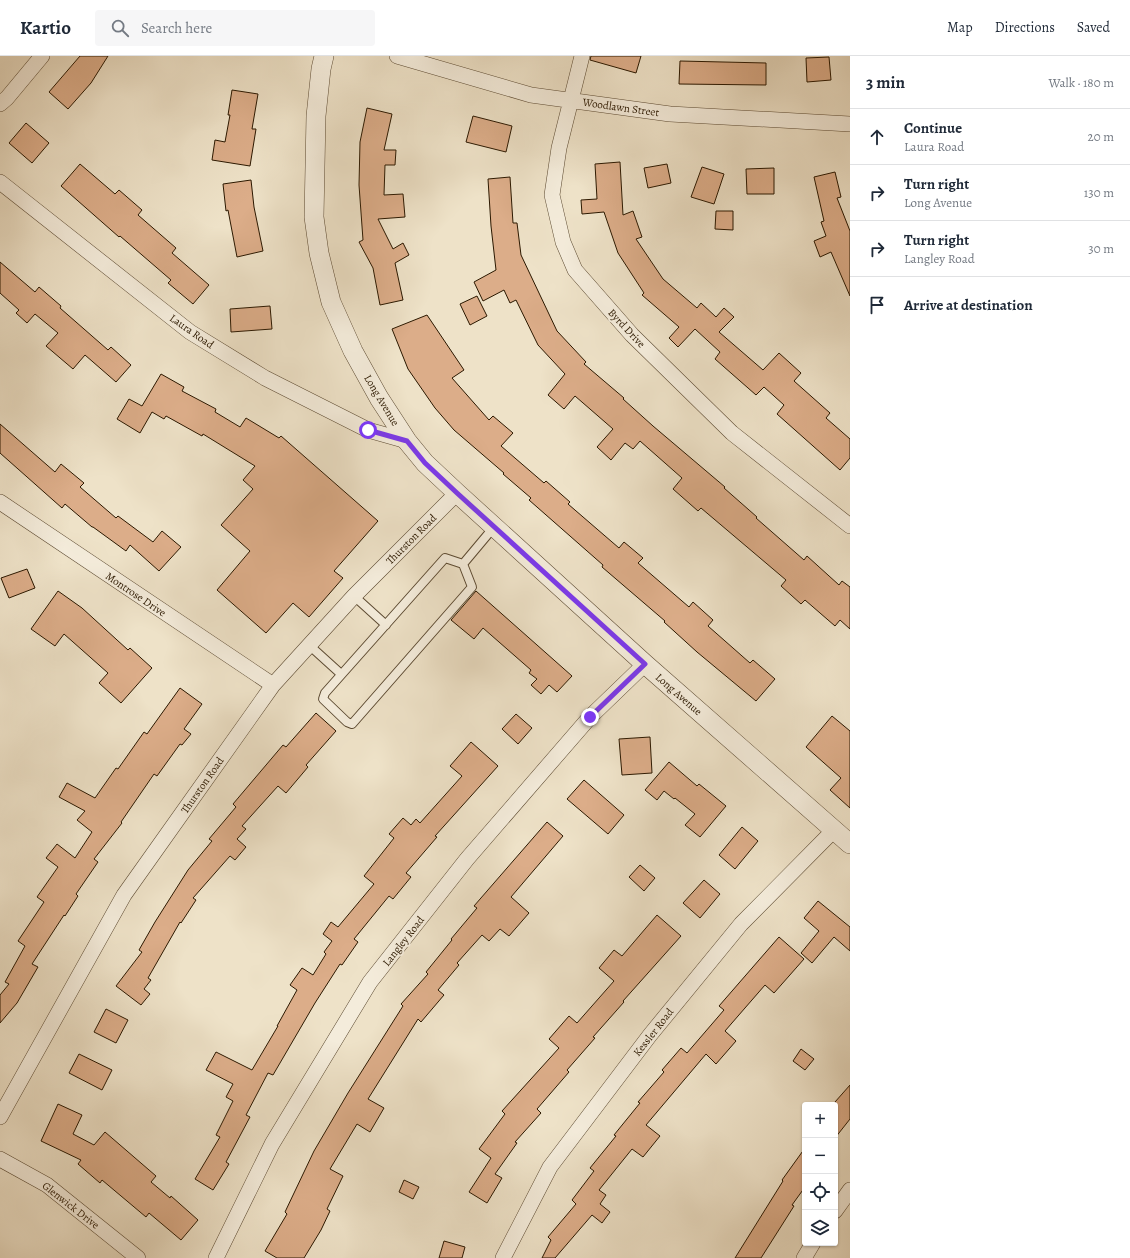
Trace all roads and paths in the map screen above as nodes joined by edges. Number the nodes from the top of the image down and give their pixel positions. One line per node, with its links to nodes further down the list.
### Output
1 (42, 56): 6 (street)
2 (324, 56): 9 (street, Long Avenue)
3 (397, 56): 5 (street, Woodlawn Street)
4 (582, 56): 5 (street, Byrd Drive)
5 (571, 100): 7 (street, Woodlawn Street); 12 (street, Byrd Drive)
6 (0, 104)
7 (850, 124)
8 (0, 182): 9 (street, Laura Road)
9 (407, 441): 10 (street, Long Avenue)
10 (457, 493): 13 (street, Long Avenue); 15 (street, Thurston Road)
11 (0, 503): 20 (street, Montrose Drive)
12 (850, 526)
13 (494, 527): 14 (lane); 18 (street, Long Avenue)
14 (463, 564): 16 (lane); 19 (lane)
15 (354, 596): 16 (lane); 17 (street, Thurston Road)
16 (386, 624): 19 (lane)
17 (310, 645): 19 (lane); 20 (street, Thurston Road)
18 (645, 664): 21 (street, Long Avenue); 29 (street, Langley Road)
19 (341, 674)
20 (273, 685): 23 (street, Thurston Road)
21 (834, 830): 22 (street, Long Avenue); 30 (street, Kessler Road)
22 (850, 844)
23 (0, 1116)
24 (0, 1159): 28 (street, Glenwick Drive)
25 (850, 1192): 26 (street)
26 (836, 1210)
27 (811, 1246): 31 (street)
28 (138, 1258)
29 (216, 1258)
30 (503, 1258)
31 (804, 1258)

